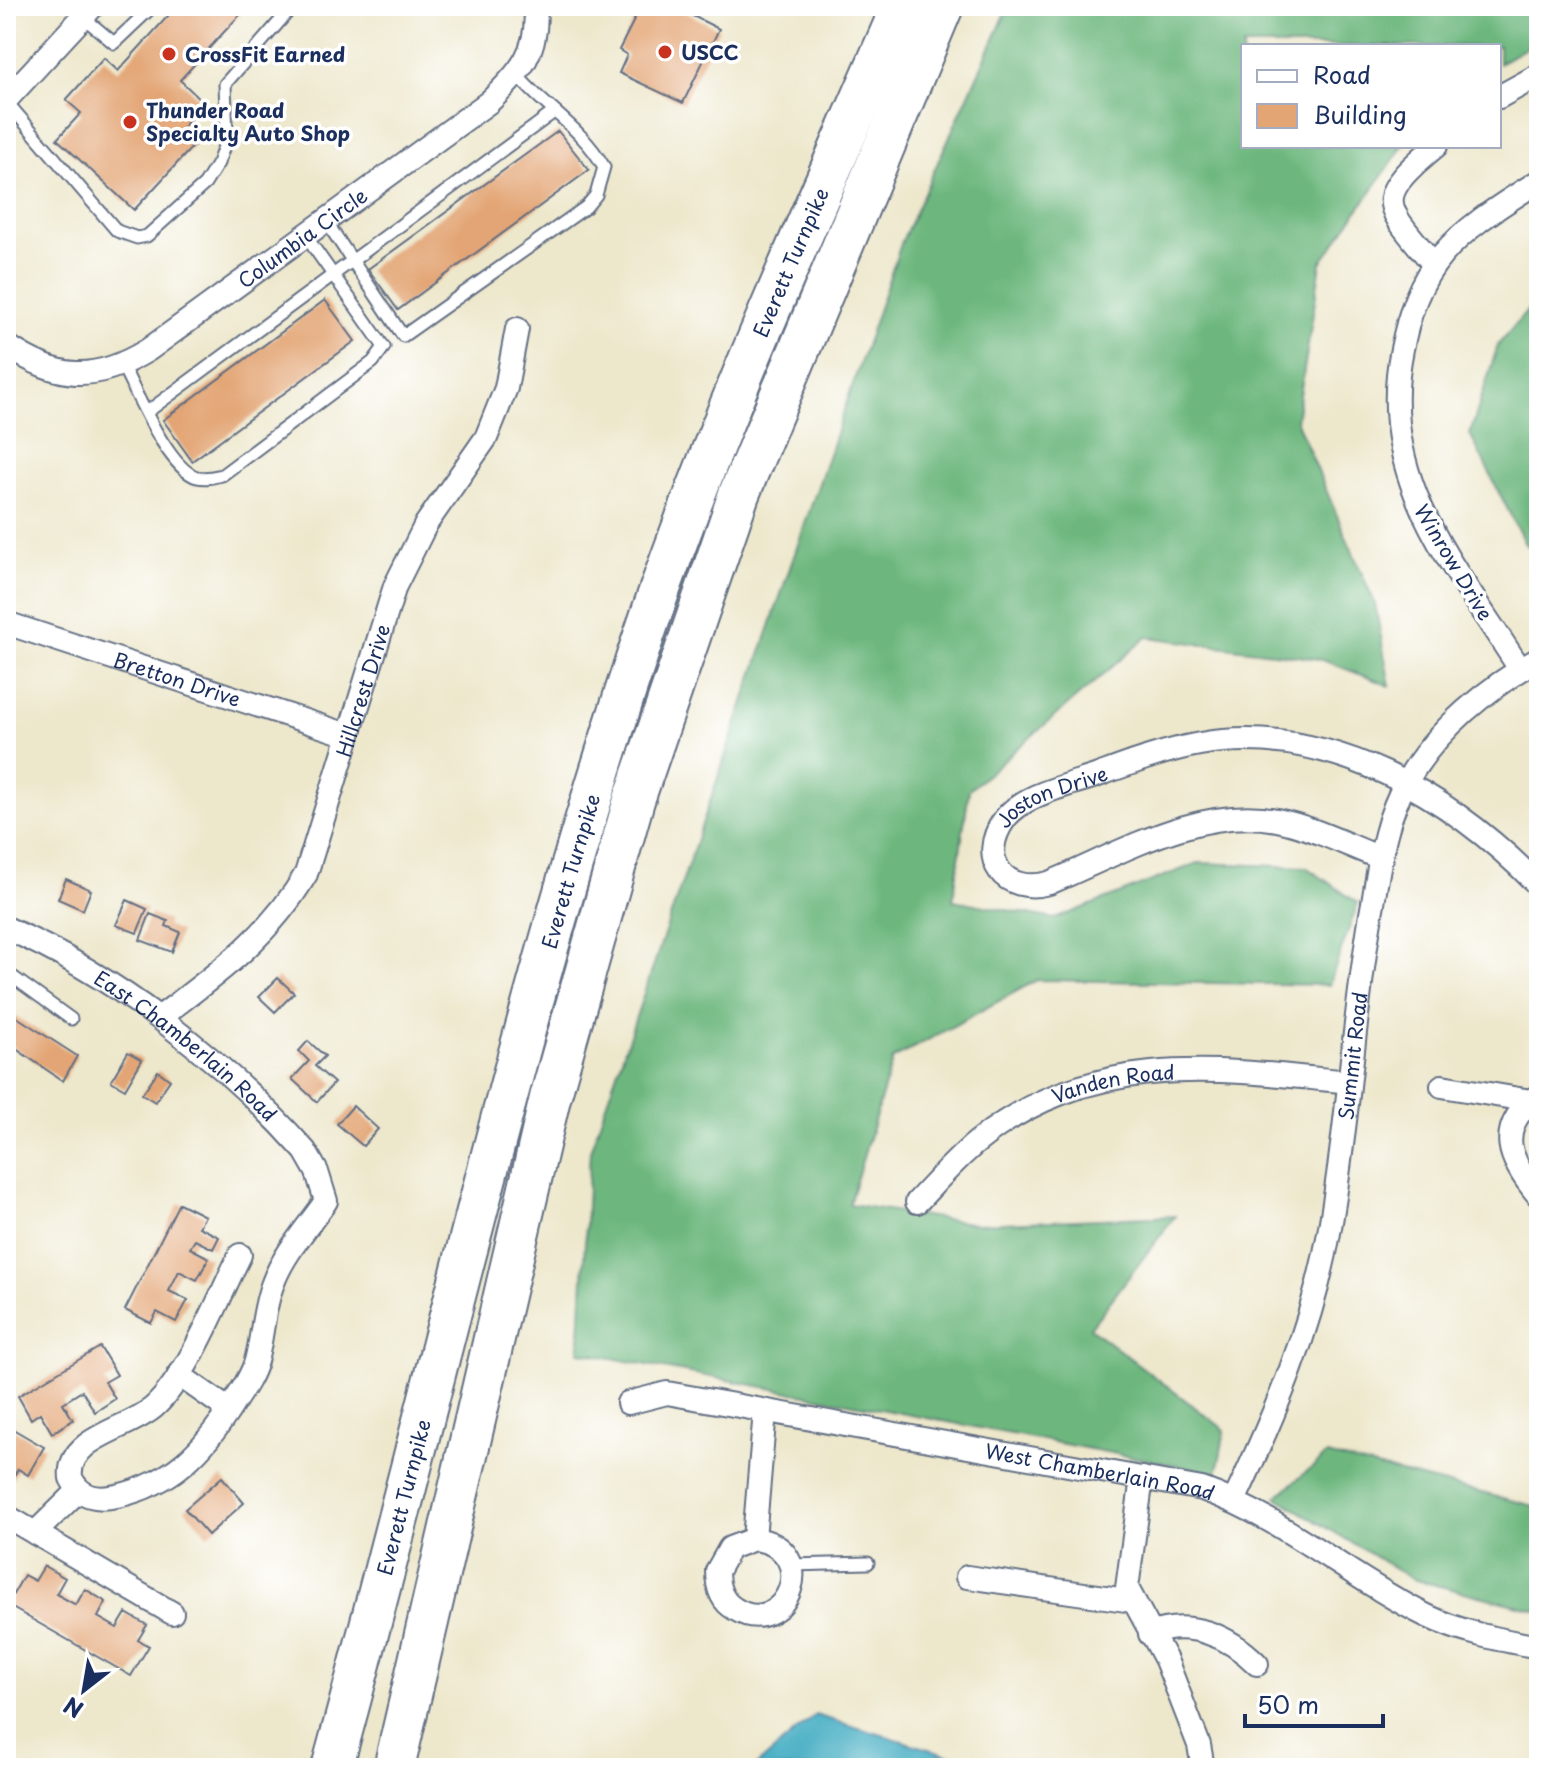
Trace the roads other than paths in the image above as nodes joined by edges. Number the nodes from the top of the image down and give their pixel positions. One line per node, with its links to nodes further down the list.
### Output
1 (153, 6): 6 (lane)
2 (293, 6): 9 (lane)
3 (535, 6): 7 (street, Columbia Circle)
4 (902, 6): 60 (highway, Everett Turnpike)
5 (943, 6): 59 (highway, Everett Turnpike)
6 (88, 11): 9 (street)
7 (517, 75): 11 (lane); 14 (street, Columbia Circle)
8 (1539, 75): 10 (street)
9 (9, 92)
10 (1501, 96)
11 (554, 112): 16 (lane); 20 (lane)
12 (1434, 148): 17 (street)
13 (1539, 181): 17 (street, Winrow Drive)
14 (325, 220): 15 (street, Columbia Circle); 16 (lane)
15 (305, 235): 18 (lane); 23 (street, Columbia Circle)
16 (353, 261): 18 (lane); 20 (lane)
17 (1434, 265): 26 (street, Winrow Drive)
18 (334, 276): 22 (lane); 24 (lane)
19 (517, 329): 27 (street, Hillcrest Drive)
20 (403, 336): 22 (lane)
21 (6, 345): 23 (street, Columbia Circle)
22 (384, 347): 24 (lane)
23 (122, 365): 24 (lane)
24 (147, 412)
25 (6, 623): 27 (street, Bretton Drive)
26 (1530, 664): 28 (street, Summit Road)
27 (348, 735): 33 (street, Hillcrest Drive)
28 (1406, 781): 29 (street, Summit Road); 29 (street, Joston Drive); 30 (street)
29 (1381, 858): 35 (street, Summit Road)
30 (1539, 886)
31 (6, 928): 33 (street, East Chamberlain Road)
32 (6, 972): 34 (lane)
33 (160, 1017): 43 (street, East Chamberlain Road)
34 (71, 1019)
35 (1349, 1082): 39 (street, Vanden Road); 47 (street, Summit Road)
36 (1442, 1086): 37 (street)
37 (1535, 1098): 38 (street)
38 (1539, 1196)
39 (917, 1202)
40 (240, 1255): 41 (street)
41 (179, 1375): 43 (street); 46 (street)
42 (628, 1403): 44 (street, West Chamberlain Road)
43 (229, 1410): 46 (street)
44 (765, 1411): 45 (street, West Chamberlain Road); 50 (street)
45 (1142, 1478): 47 (street, West Chamberlain Road); 54 (street)
46 (79, 1490): 49 (street)
47 (1234, 1501): 57 (street, West Chamberlain Road)
48 (6, 1516): 49 (street)
49 (35, 1533): 55 (street)
50 (754, 1539): 52 (street); 52 (street)
51 (868, 1563): 52 (lane)
52 (791, 1565)
53 (967, 1577): 54 (street)
54 (1133, 1601): 56 (street)
55 (172, 1613)
56 (1150, 1634): 58 (street); 61 (street)
57 (1539, 1647)
58 (1257, 1664)
59 (399, 1751)
60 (332, 1768)
61 (1203, 1768)

